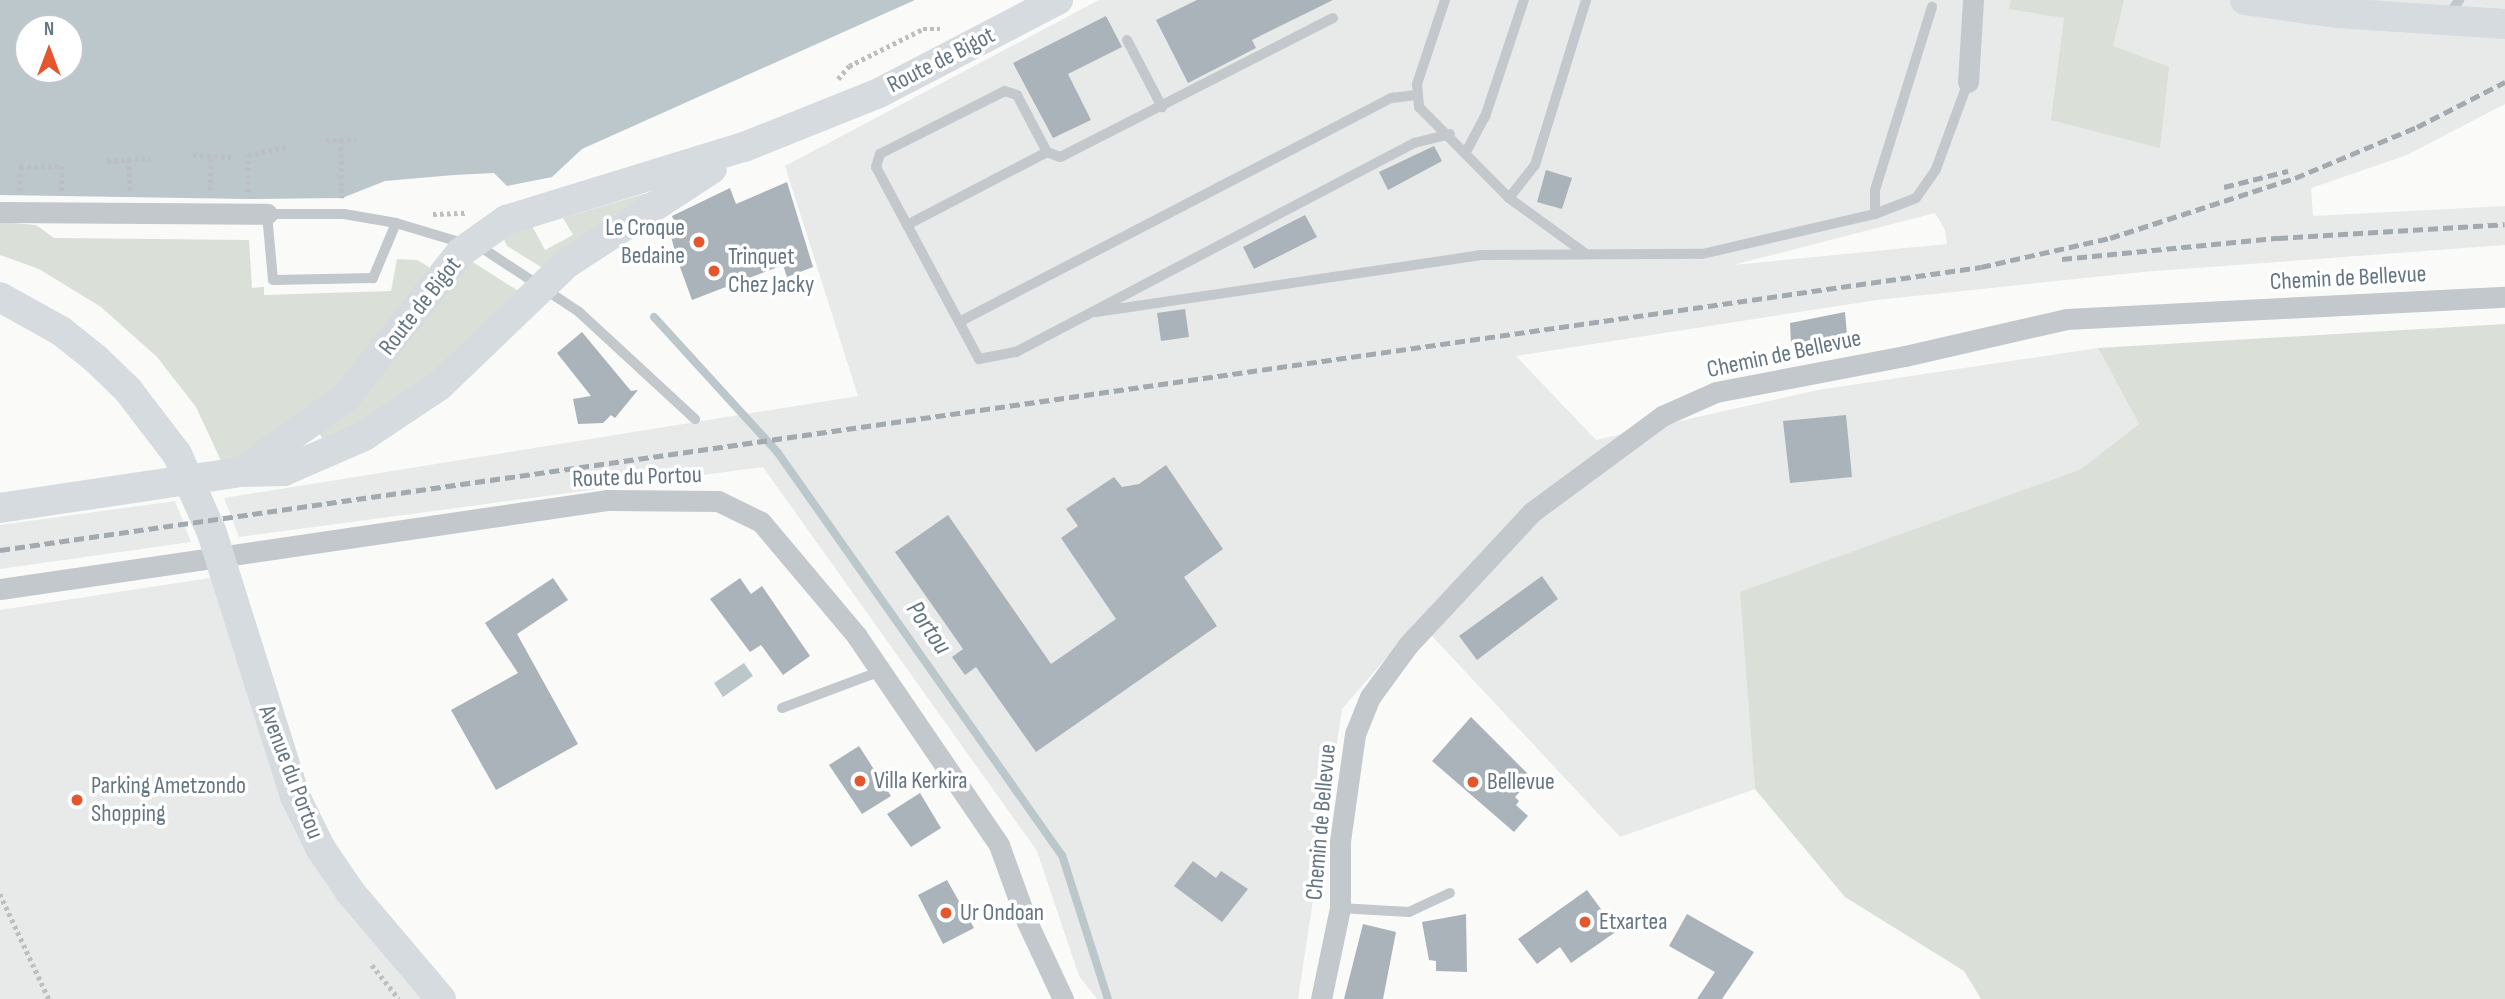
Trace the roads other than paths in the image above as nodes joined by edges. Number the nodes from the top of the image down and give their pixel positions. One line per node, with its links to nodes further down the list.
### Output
1 (1058, 0): 16 (main road, Route de Bigot)
2 (1444, 0): 13 (lane)
3 (1524, 0): 18 (lane)
4 (1586, 0): 19 (lane)
5 (1973, 0): 12 (street)
6 (2245, 0): 8 (main road)
7 (1933, 7): 22 (lane)
8 (2452, 11): 10 (main road)
9 (1333, 18): 14 (lane)
10 (2505, 24)
11 (1127, 40): 14 (lane)
12 (1968, 82): 22 (lane)
13 (1418, 95): 15 (lane); 31 (lane)
14 (1161, 107): 17 (lane)
15 (1450, 134): 18 (lane); 30 (lane)
16 (744, 147): 25 (main road, Route de Bigot); 27 (main road, Route de Bigot)
17 (1047, 152): 24 (lane); 24 (lane)
18 (1466, 152): 19 (lane)
19 (1509, 198): 26 (lane)
20 (0, 212): 21 (street)
21 (267, 214): 23 (lane); 23 (lane)
22 (1875, 214): 26 (lane)
23 (396, 223): 25 (lane)
24 (906, 225): 31 (lane)
25 (473, 242): 27 (lane); 33 (main road, Route de Bigot)
26 (1586, 254): 30 (lane)
27 (538, 286): 32 (lane); 33 (main road, Route de Bigot)
28 (0, 297): 40 (main road, Avenue du Portou)
29 (2505, 298): 39 (street, Chemin de Bellevue)
30 (1087, 314): 31 (lane)
31 (959, 322)
32 (695, 419)
33 (241, 472): 34 (main road, Route de Bigot)
34 (0, 508)
35 (0, 589): 36 (street, Route du Portou)
36 (881, 671): 37 (lane); 41 (street, Route du Portou)
37 (782, 708)
38 (1450, 893): 39 (lane)
39 (1340, 908): 42 (street, Chemin de Bellevue)
40 (441, 999)
41 (1063, 999)
42 (1321, 999)

